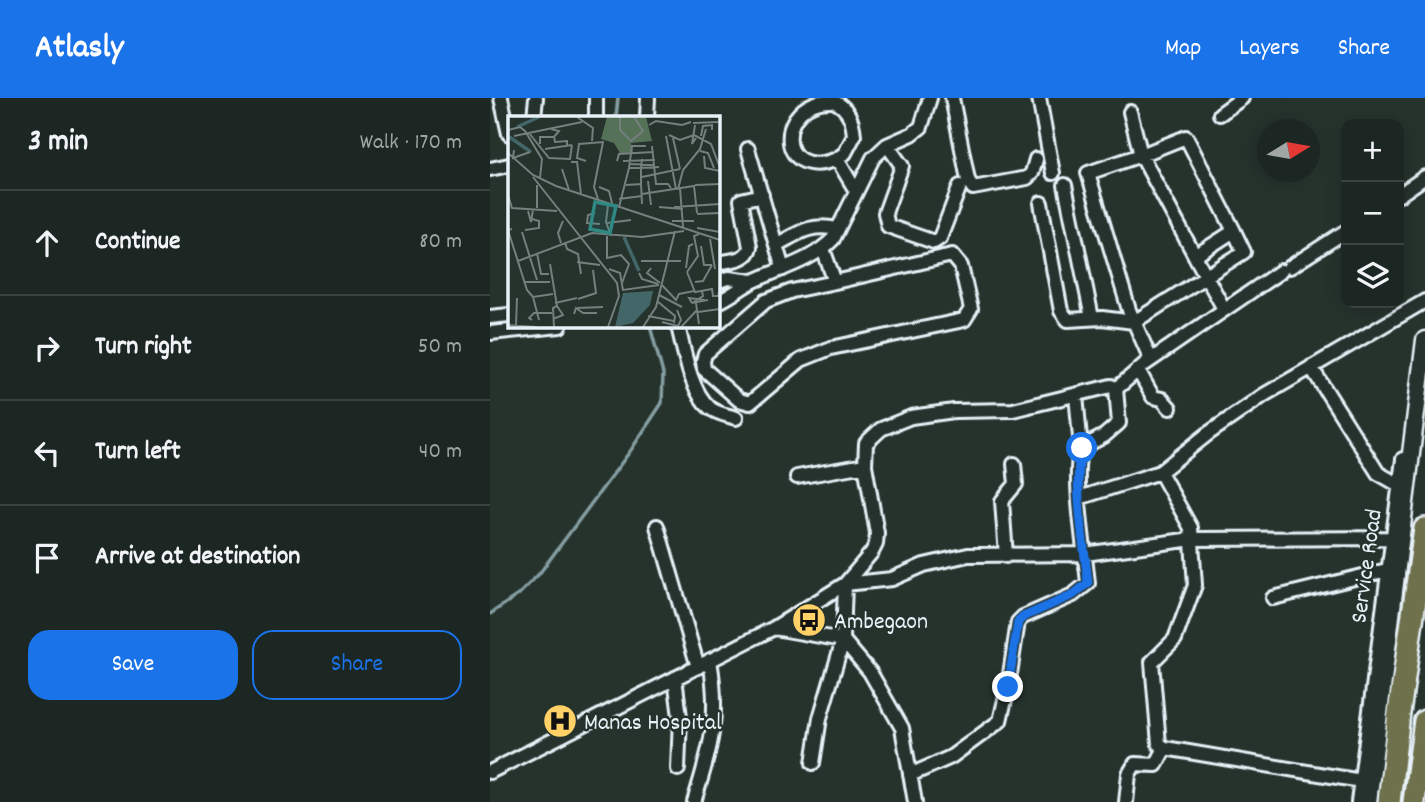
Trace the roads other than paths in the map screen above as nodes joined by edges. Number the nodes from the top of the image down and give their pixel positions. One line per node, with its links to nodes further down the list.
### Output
1 (500, 98): 14 (street)
2 (536, 98): 11 (street)
3 (596, 98): 12 (street)
4 (648, 98): 13 (street)
5 (930, 98): 15 (street)
6 (952, 98): 19 (street)
7 (1039, 98): 22 (street)
8 (1242, 98): 10 (street)
9 (1130, 112): 17 (street)
10 (1220, 114)
11 (534, 116)
12 (596, 116)
13 (648, 116)
14 (508, 130)
15 (887, 145): 25 (street); 26 (street)
16 (748, 149): 28 (street)
17 (1142, 156): 31 (street); 35 (street); 48 (street)
18 (837, 159): 18 (street); 26 (street)
19 (1036, 159)
20 (508, 165): 21 (street)
21 (490, 169)
22 (1053, 173)
23 (1425, 177): 27 (street)
24 (1065, 185): 47 (street)
25 (960, 186)
26 (856, 191): 30 (street)
27 (1404, 192)
28 (762, 195): 33 (street); 36 (street)
29 (1041, 203): 47 (street)
30 (837, 229): 33 (street); 34 (street)
31 (1234, 231): 35 (street); 38 (street)
32 (1341, 234): 44 (street)
33 (776, 245): 37 (street)
34 (823, 249): 37 (street); 41 (street)
35 (1195, 256): 38 (street)
36 (719, 263)
37 (783, 269): 40 (street)
38 (1206, 275): 44 (street); 48 (street)
39 (719, 281): 40 (street)
40 (752, 281): 43 (street)
41 (835, 282): 41 (street)
42 (1425, 301): 54 (street)
43 (719, 302)
44 (1224, 309): 53 (street)
45 (508, 315): 46 (street)
46 (490, 317)
47 (1092, 318): 48 (street)
48 (1134, 322): 53 (street)
49 (548, 327): 51 (street)
50 (678, 327): 59 (street)
51 (490, 332)
52 (1425, 340): 60 (street, Service Road)
53 (1151, 360): 55 (street)
54 (1311, 367): 64 (street); 66 (street)
55 (1138, 370): 58 (street); 61 (street)
56 (1111, 386): 57 (street)
57 (1076, 395): 61 (street); 63 (street)
58 (1170, 408)
59 (736, 418)
60 (1415, 428): 66 (street, Service Road); 93 (street)
61 (1082, 448): 67 (street)
62 (1014, 464): 73 (street)
63 (864, 465): 65 (street); 75 (street)
64 (1160, 472): 67 (street); 71 (street)
65 (797, 477)
66 (1399, 485): 70 (street, Service Road)
67 (1079, 498): 72 (street)
68 (657, 526): 80 (street)
69 (1425, 529): 94 (highway)
70 (1391, 538): 71 (street); 74 (street, Service Road)
71 (1192, 539): 72 (street); 83 (street)
72 (1085, 554): 73 (street); 87 (street)
73 (1006, 556): 75 (street)
74 (1387, 570): 76 (street); 88 (street, Service Road)
75 (845, 584): 77 (street); 78 (street)
76 (1273, 598)
77 (774, 628): 78 (street); 79 (street)
78 (843, 640): 84 (street); 87 (street)
79 (710, 660): 80 (street); 89 (street)
80 (698, 667): 81 (street)
81 (675, 678): 85 (street); 86 (street)
82 (1425, 721): 95 (highway)
83 (1165, 748): 88 (street); 91 (street)
84 (813, 764)
85 (678, 769)
86 (490, 772)
87 (910, 775): 90 (street)
88 (1361, 781): 92 (street, Service Road)
89 (694, 802)
90 (915, 802)
91 (1126, 802)
92 (1358, 802)
93 (1368, 802)
94 (1389, 802)
95 (1414, 802)

